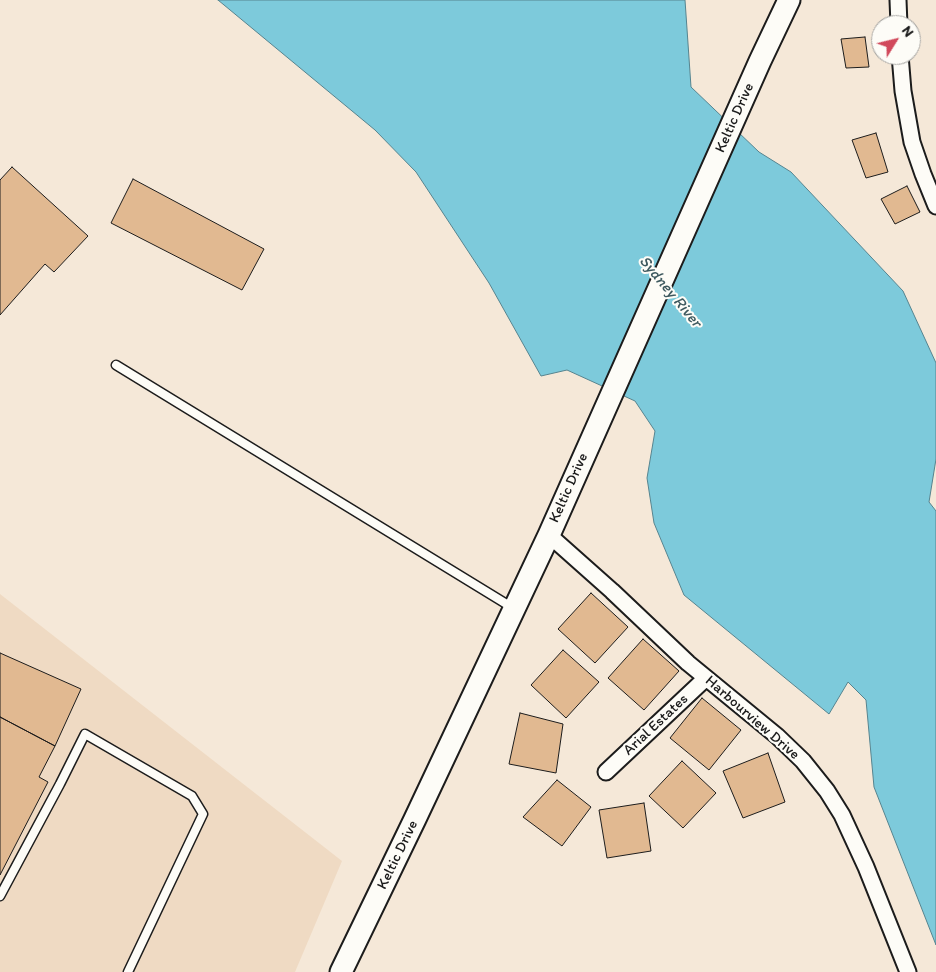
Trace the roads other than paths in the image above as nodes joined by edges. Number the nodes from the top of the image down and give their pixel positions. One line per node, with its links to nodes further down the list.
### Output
1 (789, 0): 7 (main road, Keltic Drive)
2 (898, 0): 3 (street)
3 (899, 15)
4 (901, 65): 5 (street)
5 (936, 206)
6 (116, 365): 8 (lane)
7 (549, 535): 8 (main road, Keltic Drive); 9 (street, Harbourview Drive)
8 (513, 608): 13 (main road, Keltic Drive)
9 (706, 678): 10 (street, Arial Estates); 14 (street, Harbourview Drive)
10 (606, 772)
11 (0, 896): 12 (lane)
12 (128, 972)
13 (341, 972)
14 (908, 972)

